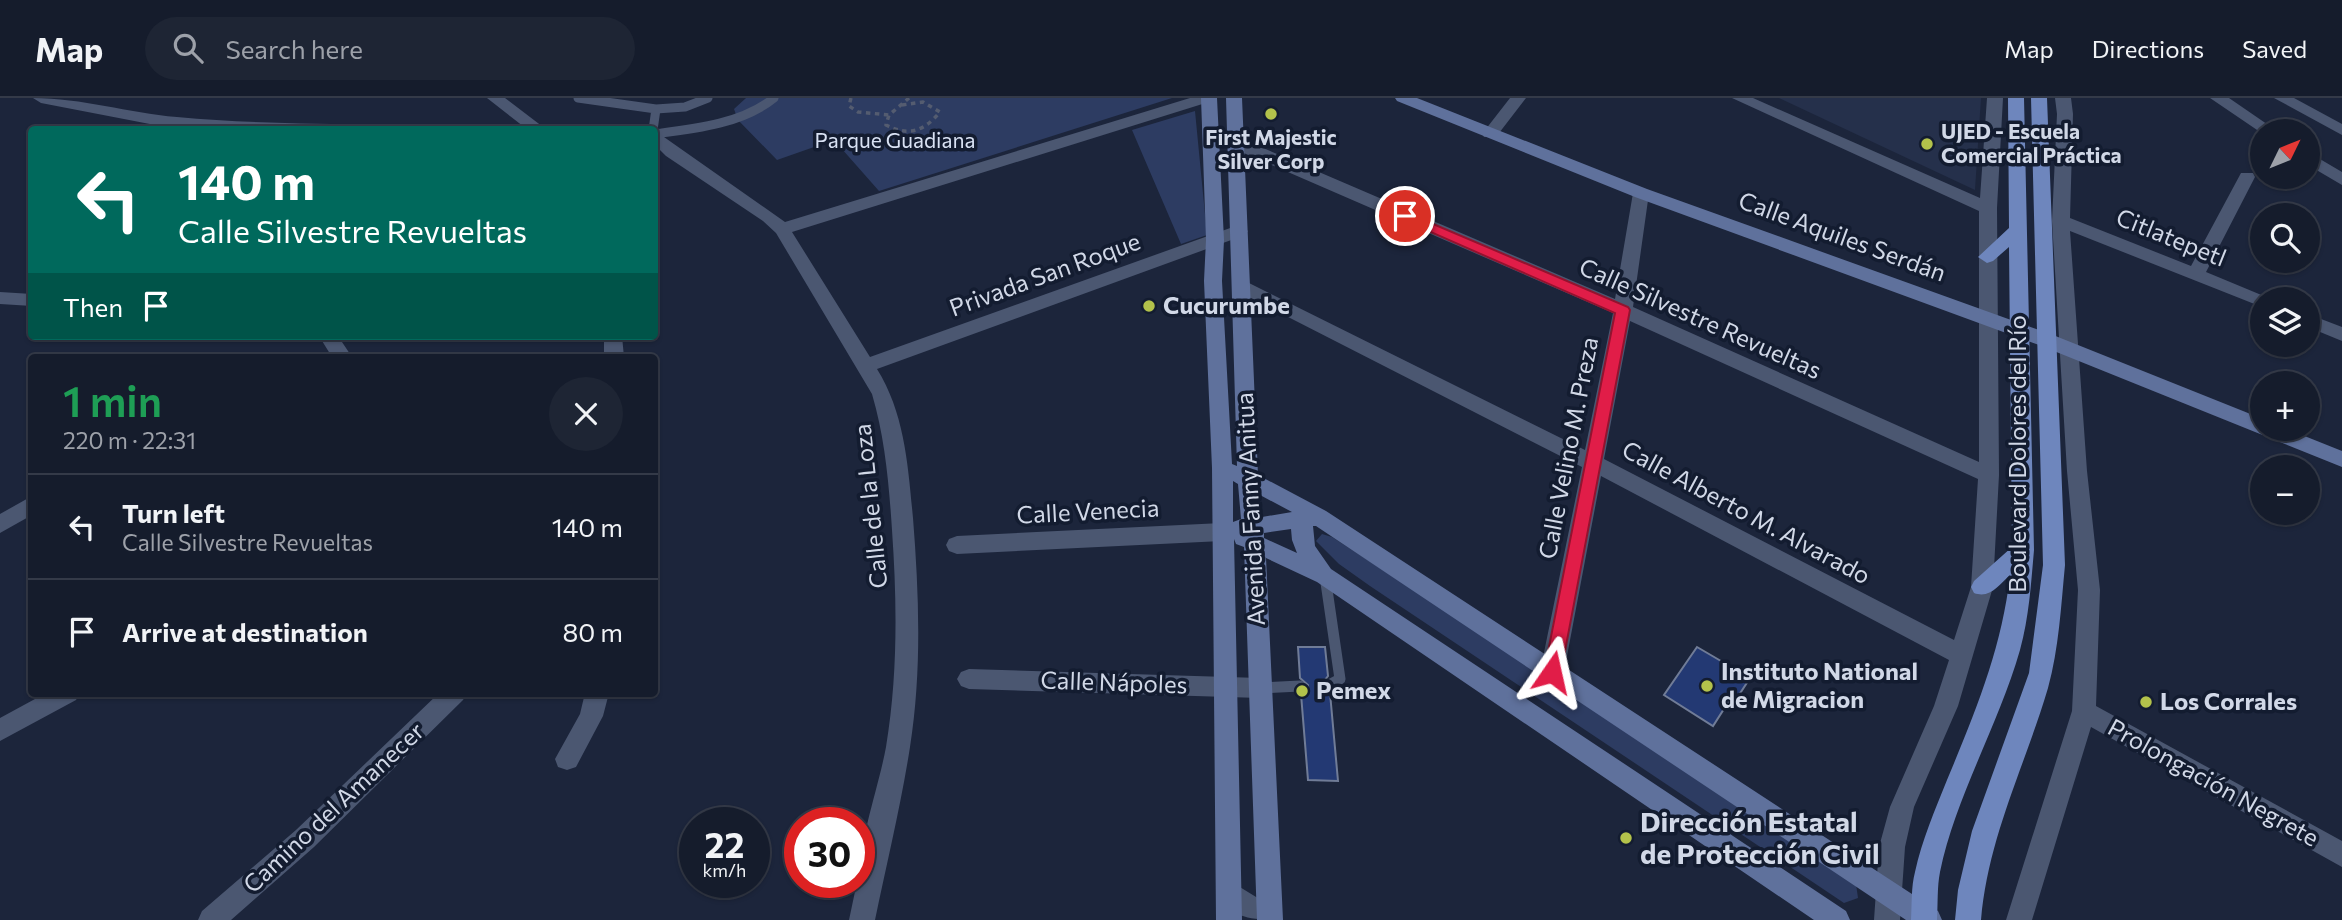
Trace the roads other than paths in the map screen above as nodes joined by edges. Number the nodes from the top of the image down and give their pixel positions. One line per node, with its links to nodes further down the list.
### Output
1 (41, 98): 20 (street)
2 (495, 98): 21 (street)
3 (578, 98): 18 (lane)
4 (708, 98): 18 (lane)
5 (774, 98): 24 (lane)
6 (1209, 98): 16 (main road); 34 (street); 37 (main road, Avenida Fanny Anitua)
7 (1403, 98): 25 (main road, Calle Aquiles Serdán)
8 (1518, 98): 25 (street)
9 (1740, 98): 32 (street)
10 (1995, 98): 32 (street)
11 (2016, 98): 36 (main road, Boulevard Dolores del Río)
12 (2039, 98): 49 (main road, Boulevard Dolores del Río)
13 (2073, 98): 17 (street)
14 (2218, 98): 19 (street)
15 (2282, 98): 23 (street)
16 (1234, 106): 27 (main road, Avenida Fanny Anitua)
17 (2064, 106): 33 (street)
18 (656, 109): 22 (lane)
19 (2250, 119)
20 (224, 126)
21 (534, 126)
22 (655, 126)
23 (2342, 130)
24 (658, 132)
25 (1490, 134): 31 (main road, Calle Aquiles Serdán)
26 (658, 137): 34 (street, Calle de la Loza)
27 (1236, 143): 35 (main road, Avenida Fanny Anitua); 44 (street, Calle Silvestre Revueltas)
28 (2320, 166): 30 (street)
29 (2247, 177): 39 (street)
30 (2342, 180)
31 (1641, 193): 44 (street, Calle Velino M. Preza); 45 (main road, Calle Aquiles Serdán)
32 (1988, 208): 38 (street)
33 (2061, 221): 39 (street, Citlatepetl); 50 (street)
34 (782, 229): 51 (street, Calle de la Loza)
35 (1239, 231): 37 (street, Privada San Roque); 40 (main road, Avenida Fanny Anitua)
36 (2016, 232): 38 (main road); 47 (main road, Boulevard Dolores del Río)
37 (1214, 240): 51 (street, Privada San Roque); 56 (main road, Avenida Fanny Anitua)
38 (1987, 257): 45 (street)
39 (2196, 274): 41 (street, Citlatepetl)
40 (1241, 286): 55 (street, Calle Alberto M. Alvarado); 58 (main road, Avenida Fanny Anitua)
41 (2250, 296)
42 (0, 298): 43 (street)
43 (28, 300)
44 (1623, 310): 55 (street, Calle Velino M. Preza); 57 (street, Calle Silvestre Revueltas)
45 (1987, 318): 47 (main road, Calle Aquiles Serdán); 57 (street)
46 (2320, 325): 48 (street)
47 (2018, 330): 49 (main road, Calle Aquiles Serdán); 65 (main road, Boulevard Dolores del Río)
48 (2342, 334)
49 (2046, 340): 50 (main road, Calle Aquiles Serdán); 91 (main road, Boulevard Dolores del Río)
50 (2069, 349): 52 (main road, Calle Aquiles Serdán); 78 (street)
51 (867, 365): 84 (street, Calle de la Loza)
52 (2250, 422)
53 (2297, 441): 54 (main road, Calle Aquiles Serdán)
54 (2342, 459)
55 (1593, 463): 68 (street, Calle Alberto M. Alvarado); 69 (street, Calle Velino M. Preza)
56 (1222, 468): 58 (main road); 62 (main road, Avenida Fanny Anitua)
57 (1989, 475): 67 (street)
58 (1248, 479): 60 (main road); 63 (main road, Avenida Fanny Anitua)
59 (28, 507): 61 (street)
60 (1312, 518): 63 (main road); 66 (main road); 69 (main road)
61 (0, 525)
62 (1222, 532): 63 (main road); 64 (street, Calle Venecia); 72 (main road, Avenida Fanny Anitua)
63 (1253, 532): 66 (main road); 74 (main road, Avenida Fanny Anitua)
64 (957, 545)
65 (2023, 550): 67 (main road); 85 (main road, Boulevard Dolores del Río)
66 (1325, 576): 71 (lane); 89 (main road)
67 (1982, 587): 68 (street)
68 (1963, 656): 82 (street)
69 (1552, 672): 82 (main road)
70 (969, 679): 72 (street, Calle Nápoles)
71 (1329, 685)
72 (1226, 686): 74 (street, Calle Nápoles); 83 (main road, Avenida Fanny Anitua)
73 (1300, 686): 74 (lane)
74 (1260, 688): 88 (main road, Avenida Fanny Anitua)
75 (61, 697): 79 (street)
76 (451, 697): 86 (street, Camino del Amanecer)
77 (596, 697): 80 (street)
78 (2084, 711): 81 (street, Prolongación Negrete); 92 (street)
79 (0, 730)
80 (567, 759)
81 (2342, 855)
82 (1887, 891): 85 (main road); 90 (street)
83 (1230, 894): 87 (main road, Avenida Fanny Anitua); 88 (street)
84 (868, 919)
85 (1926, 919)
86 (211, 920)
87 (1229, 920)
88 (1270, 920)
89 (1837, 920)
90 (1887, 920)
91 (1968, 920)
92 (2019, 920)

